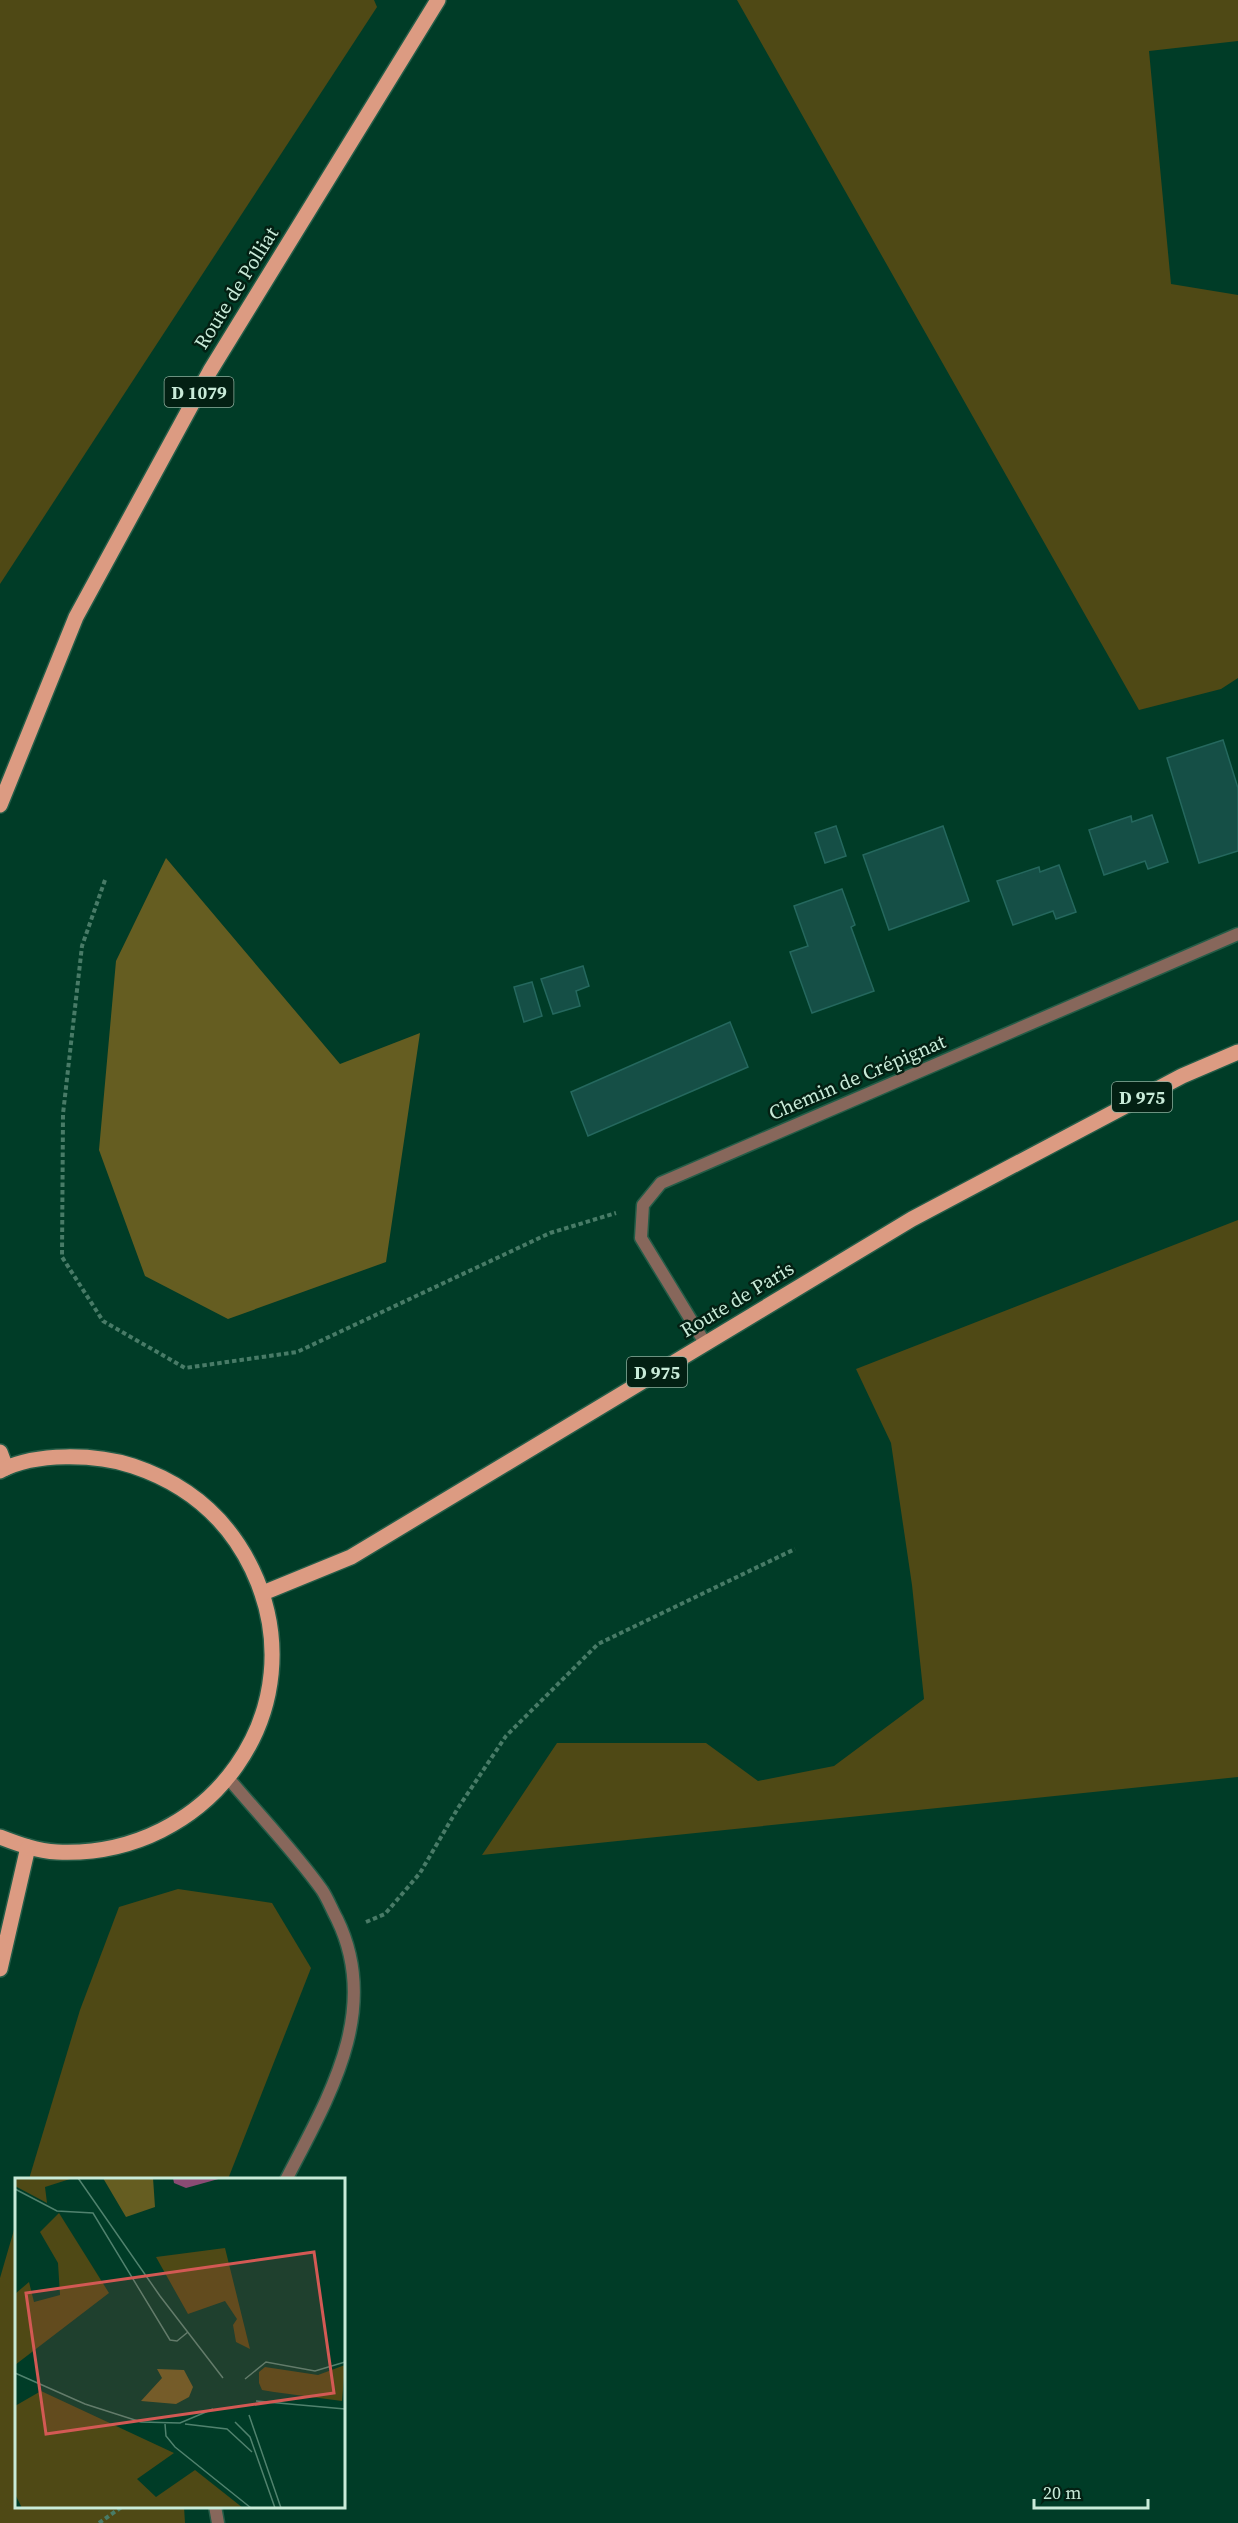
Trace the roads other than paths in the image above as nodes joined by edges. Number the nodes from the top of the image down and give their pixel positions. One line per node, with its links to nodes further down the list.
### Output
1 (438, 0): 2 (main road, Route de Polliat / D 1079)
2 (0, 805)
3 (1238, 934): 5 (street, Chemin de Crépignat)
4 (1238, 1052): 5 (main road, Route de Paris / D 975)
5 (705, 1343): 8 (main road, Route de Paris / D 975)
6 (0, 1452): 7 (main road)
7 (3, 1469): 8 (main road)
8 (263, 1593): 9 (main road)
9 (229, 1779): 11 (main road); 13 (street)
10 (0, 1837): 11 (main road)
11 (28, 1847): 12 (main road)
12 (0, 1969)
13 (287, 2178)
14 (215, 2508): 15 (street)
15 (218, 2523)

